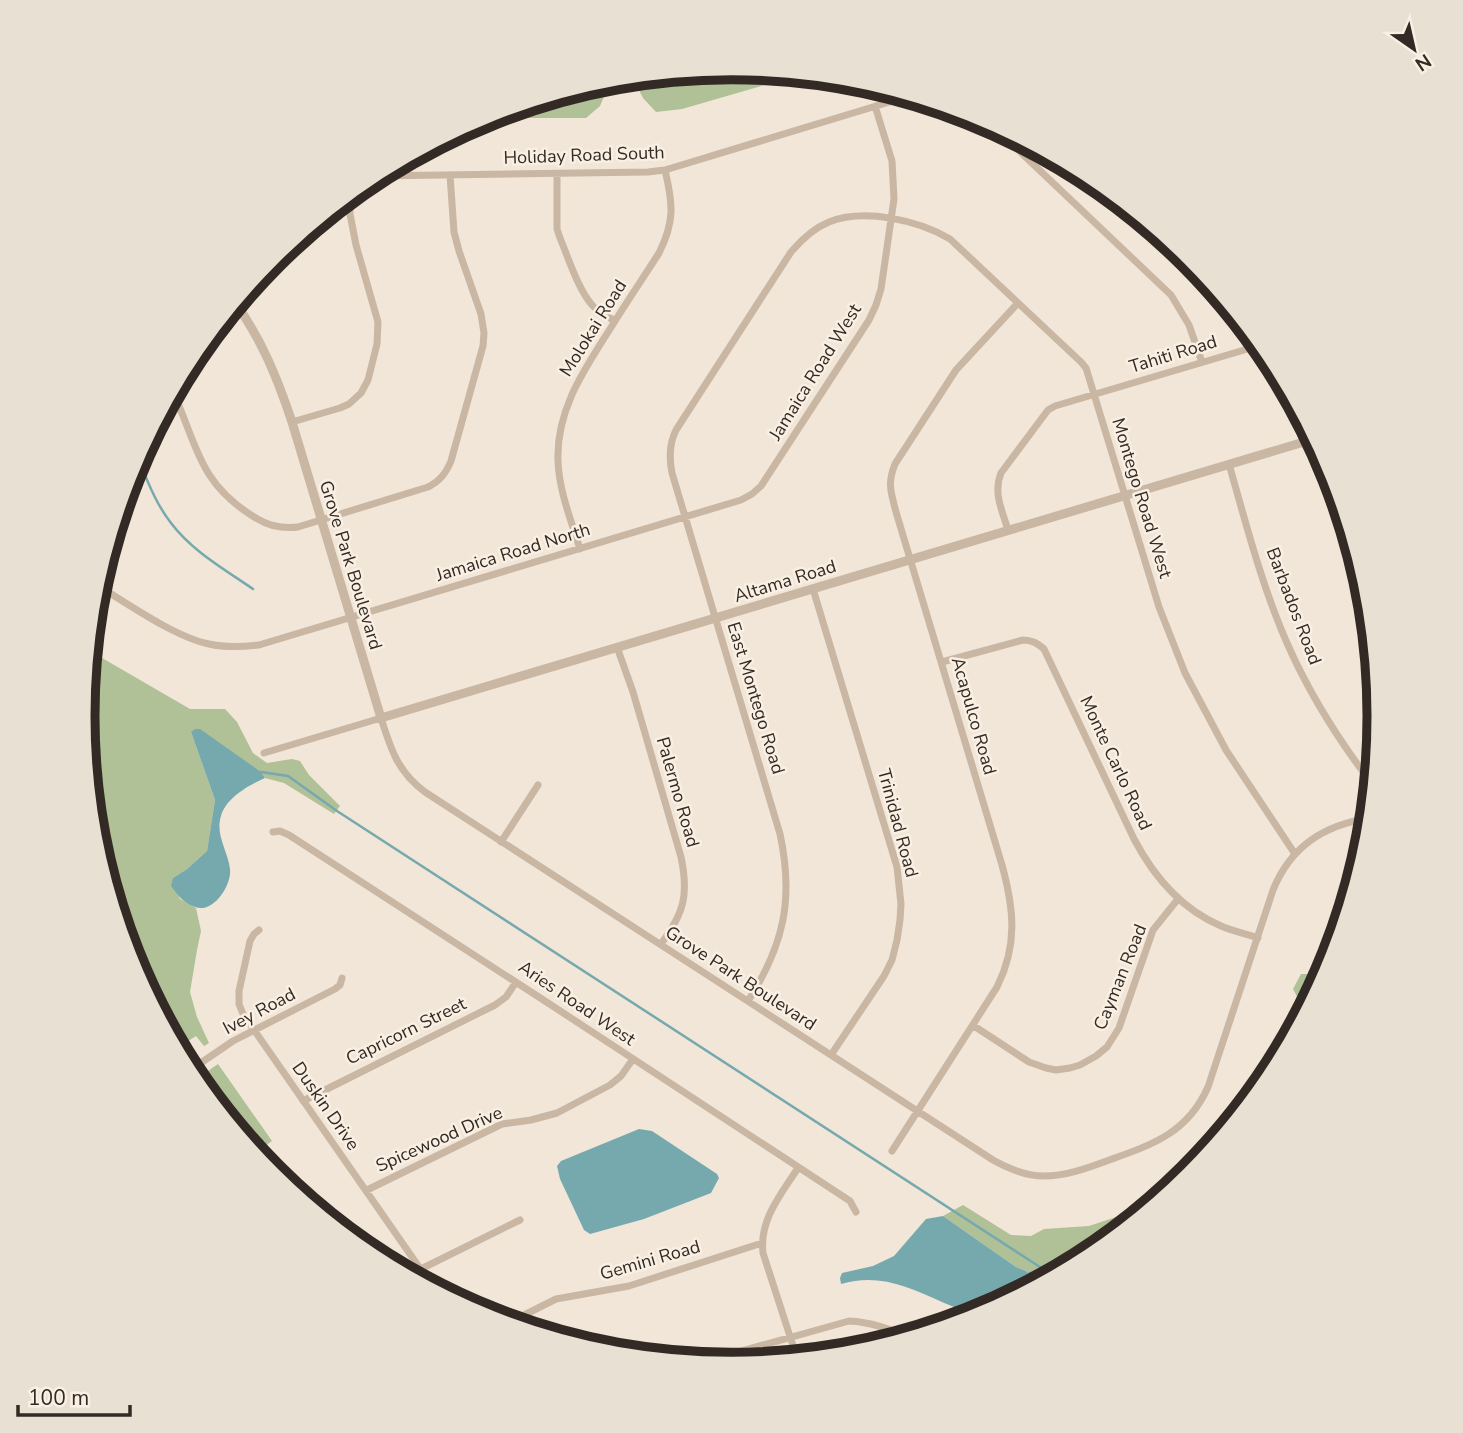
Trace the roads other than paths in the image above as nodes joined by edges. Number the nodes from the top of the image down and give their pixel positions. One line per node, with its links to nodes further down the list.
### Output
1 (892, 101): 2 (street, Holiday Road South)
2 (875, 106): 4 (street, Holiday Road South); 9 (street, Jamaica Road West)
3 (1015, 147): 14 (street)
4 (665, 170): 6 (street, Holiday Road South); 12 (street, Molokai Road)
5 (450, 174): 6 (street, Holiday Road South); 7 (street, Holiday Road South); 22 (street)
6 (556, 174): 12 (street)
7 (399, 175)
8 (350, 208): 17 (street)
9 (891, 219): 10 (street, Montego Road West); 21 (street, Jamaica Road West); 21 (street, East Montego Road)
10 (1018, 303): 15 (street, Montego Road West); 25 (street, Acapulco Road)
11 (241, 312): 17 (street, Grove Park Boulevard)
12 (615, 321): 24 (street, Molokai Road)
13 (1250, 348): 14 (street, Tahiti Road)
14 (1202, 362): 15 (street, Tahiti Road)
15 (1095, 394): 20 (street, Montego Road West); 23 (street, Tahiti Road)
16 (178, 403): 22 (street)
17 (292, 422): 22 (street, Grove Park Boulevard)
18 (1305, 442): 19 (street, Altama Road)
19 (1229, 464): 20 (street, Altama Road); 34 (street, Barbados Road)
20 (1125, 495): 23 (street, Altama Road); 39 (street, Montego Road West)
21 (685, 517): 24 (street, Jamaica Road North); 29 (street, East Montego Road)
22 (321, 520): 28 (street, Grove Park Boulevard)
23 (1008, 530): 25 (street, Altama Road)
24 (580, 549): 28 (street, Jamaica Road North)
25 (911, 559): 26 (street, Altama Road); 31 (street, Acapulco Road)
26 (813, 589): 29 (street, Altama Road); 49 (street, Trinidad Road)
27 (108, 591): 28 (street, Jamaica Road North)
28 (351, 618): 32 (street, Grove Park Boulevard)
29 (715, 618): 30 (street, Altama Road); 46 (street, East Montego Road)
30 (617, 647): 32 (street, Altama Road); 43 (street, Palermo Road)
31 (942, 662): 40 (street, Monte Carlo Road); 47 (street, Acapulco Road)
32 (381, 718): 33 (street, Altama Road); 38 (street, Grove Park Boulevard)
33 (264, 753)
34 (1365, 774)
35 (538, 785): 38 (street)
36 (1359, 820): 39 (street, Grove Park Boulevard)
37 (273, 832): 45 (street, Aries Road West)
38 (501, 842): 43 (street, Grove Park Boulevard)
39 (1295, 854): 42 (street, Grove Park Boulevard)
40 (1178, 900): 42 (street, Monte Carlo Road); 47 (street, Cayman Road)
41 (259, 930): 48 (street, Duskin Drive)
42 (1258, 938): 53 (street, Grove Park Boulevard)
43 (661, 944): 46 (street, Grove Park Boulevard)
44 (342, 978): 48 (street, Ivey Road)
45 (516, 982): 50 (street, Aries Road West); 52 (street, Capricorn Street)
46 (748, 1001): 49 (street, Grove Park Boulevard)
47 (974, 1026): 53 (street, Acapulco Road)
48 (254, 1030): 51 (street, Ivey Road); 52 (street, Duskin Drive)
49 (831, 1055): 53 (street, Grove Park Boulevard)
50 (633, 1059): 55 (street, Aries Road West); 56 (street, Spicewood Drive)
51 (200, 1064)
52 (303, 1101): 56 (street, Duskin Drive)
53 (918, 1111): 54 (street, Acapulco Road)
54 (892, 1151)
55 (798, 1168): 57 (street, Aries Road West); 59 (street)
56 (366, 1190): 60 (street, Duskin Drive)
57 (856, 1212)
58 (520, 1220): 60 (street)
59 (762, 1242): 62 (street, Gemini Road); 64 (street)
60 (421, 1269): 61 (street, Duskin Drive)
61 (423, 1273)
62 (521, 1317)
63 (895, 1331): 64 (street)
64 (790, 1338): 65 (street); 66 (street)
65 (794, 1349)
66 (739, 1352)

